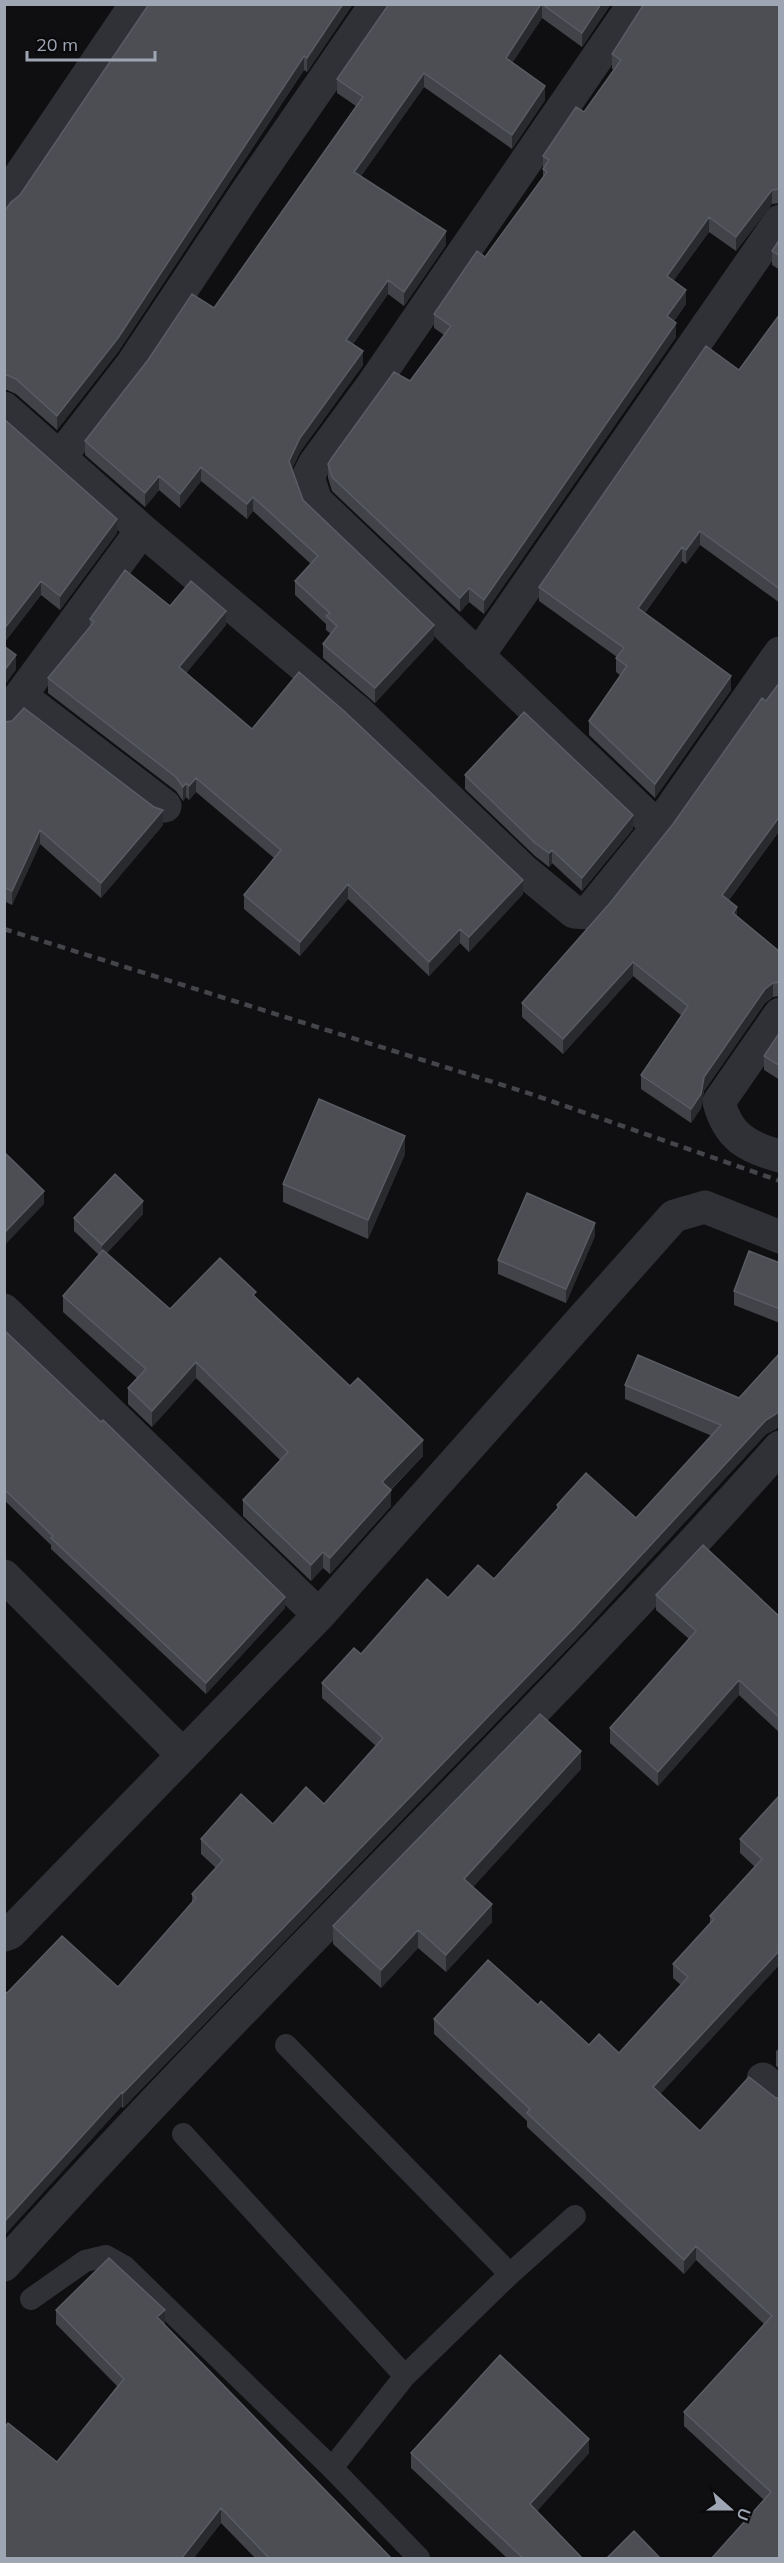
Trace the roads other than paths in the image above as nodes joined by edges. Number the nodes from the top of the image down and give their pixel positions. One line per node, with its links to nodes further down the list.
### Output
1 (136, 4): 4 (street)
2 (376, 4): 7 (street)
3 (634, 4): 10 (street)
4 (4, 199)
5 (780, 221): 10 (street)
6 (4, 408): 7 (street)
7 (61, 456): 8 (street)
8 (142, 530): 11 (street); 13 (street)
9 (780, 653): 13 (street)
10 (478, 656): 13 (street)
11 (13, 707): 12 (street)
12 (165, 806)
13 (658, 827)
14 (780, 1014): 15 (street)
15 (780, 1155)
16 (780, 1237): 20 (street)
17 (4, 1310): 20 (street)
18 (780, 1447): 26 (street)
19 (4, 1576): 21 (street)
20 (319, 1615): 21 (street)
21 (183, 1755): 22 (street)
22 (4, 1935)
23 (286, 2045): 27 (lane)
24 (183, 2134): 29 (lane)
25 (575, 2216): 27 (lane)
26 (4, 2265)
27 (510, 2274): 29 (lane)
28 (31, 2299): 30 (lane)
29 (405, 2376): 30 (lane)
30 (332, 2468): 31 (lane)
31 (419, 2559)

